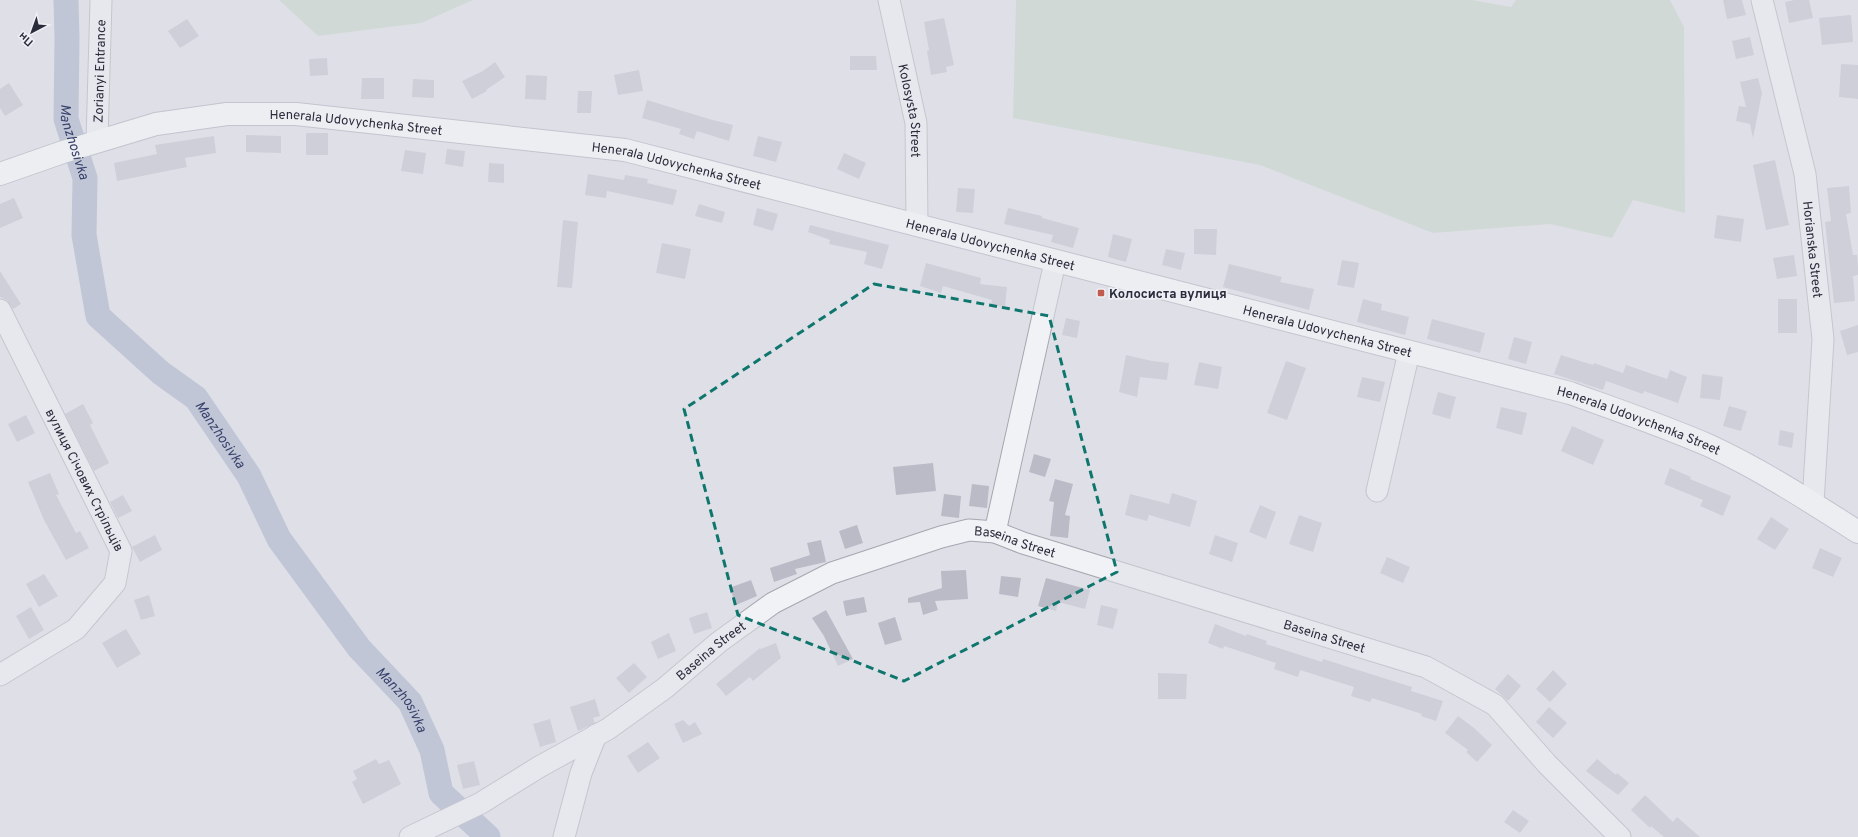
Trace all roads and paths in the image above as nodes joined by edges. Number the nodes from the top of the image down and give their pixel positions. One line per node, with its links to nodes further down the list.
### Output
1 (101, 0): 4 (street, Zorianyi Entrance)
2 (889, 0): 6 (street, Kolosysta Street)
3 (1762, 0): 11 (street, Horianska Street)
4 (93, 143): 5 (main road, Henerala Udovychenka Street); 6 (main road, Henerala Udovychenka Street)
5 (0, 174)
6 (918, 224): 7 (main road, Henerala Udovychenka Street)
7 (1055, 262): 9 (main road, Henerala Udovychenka Street); 12 (street)
8 (0, 310): 14 (street, вулиця Січових Стрільців)
9 (1409, 352): 10 (street); 11 (main road, Henerala Udovychenka Street)
10 (1377, 492)
11 (1814, 503): 13 (main road, Henerala Udovychenka Street)
12 (995, 532): 15 (street, Baseina Street); 18 (street, Baseina Street)
13 (1858, 532)
14 (0, 675)
15 (596, 735): 16 (street, Baseina Street); 17 (street)
16 (410, 837)
17 (564, 837)
18 (1620, 837)

